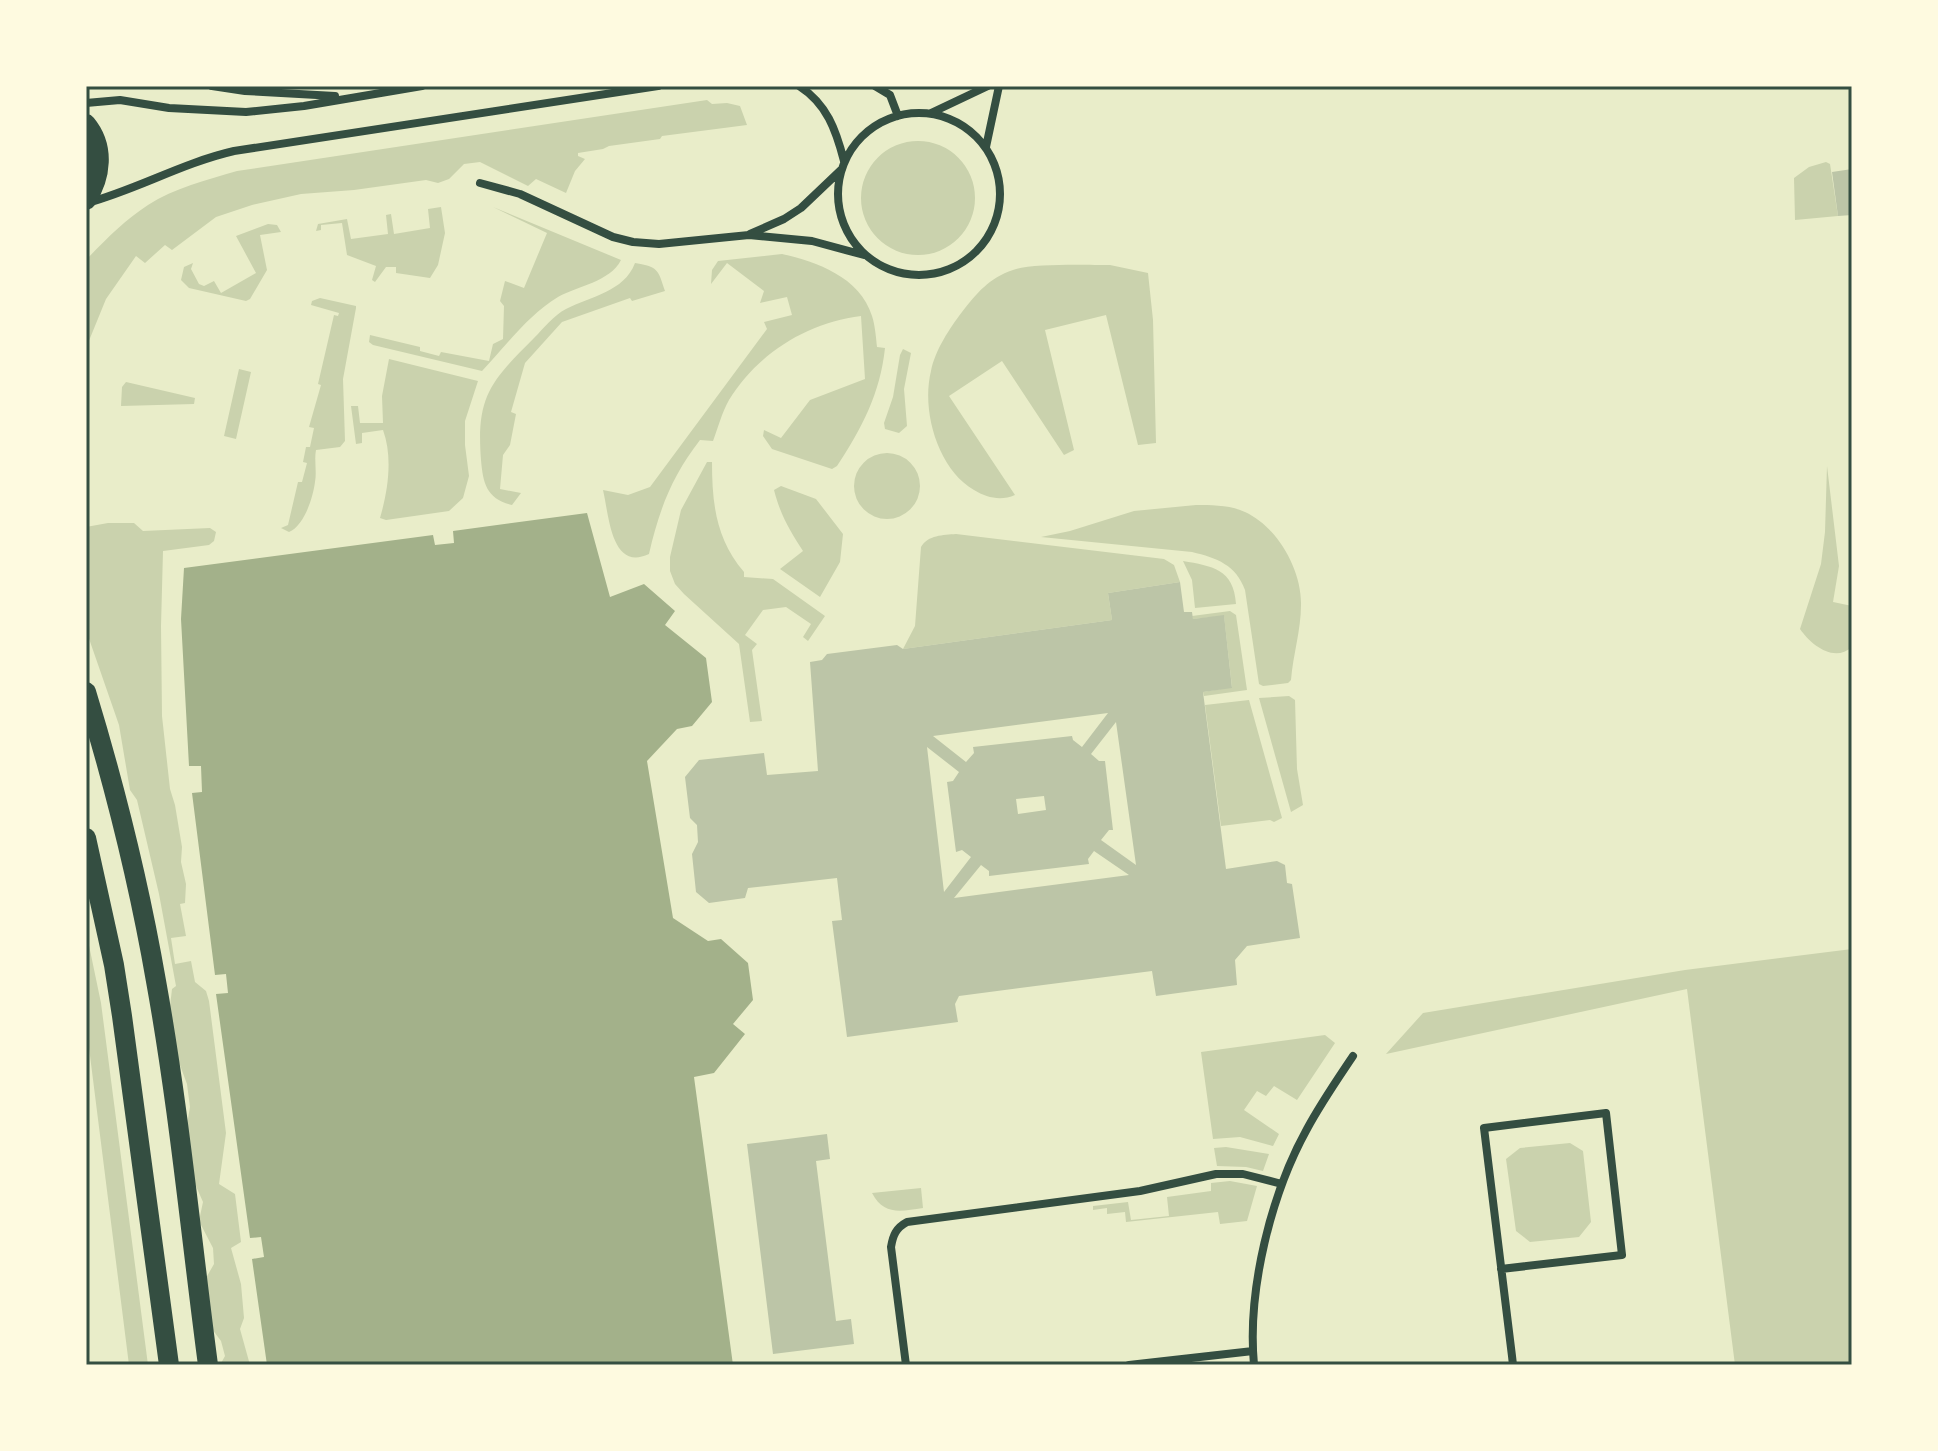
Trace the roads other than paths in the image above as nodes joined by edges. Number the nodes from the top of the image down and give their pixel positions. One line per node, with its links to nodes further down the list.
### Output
1 (212, 86): 8 (street)
2 (422, 86): 8 (street)
3 (658, 86): 16 (street)
4 (799, 86): 14 (street)
5 (875, 86): 11 (street)
6 (988, 86): 10 (street)
7 (999, 86): 13 (street)
8 (350, 97): 9 (street)
9 (86, 103)
10 (930, 114): 11 (street); 13 (street)
11 (898, 116): 14 (street)
12 (86, 124): 16 (main road)
13 (986, 147): 18 (street)
14 (844, 165): 17 (street); 18 (street)
15 (480, 183): 17 (street)
16 (86, 202)
17 (749, 235): 18 (street)
18 (865, 255)
19 (86, 692): 26 (main road)
20 (86, 838): 25 (main road)
21 (1353, 1056): 22 (street)
22 (1282, 1184): 24 (street); 27 (street)
23 (1501, 1269): 23 (street); 30 (street)
24 (1253, 1351): 28 (street); 29 (street)
25 (169, 1365)
26 (208, 1365)
27 (906, 1365)
28 (1129, 1365)
29 (1254, 1365)
30 (1513, 1365)

